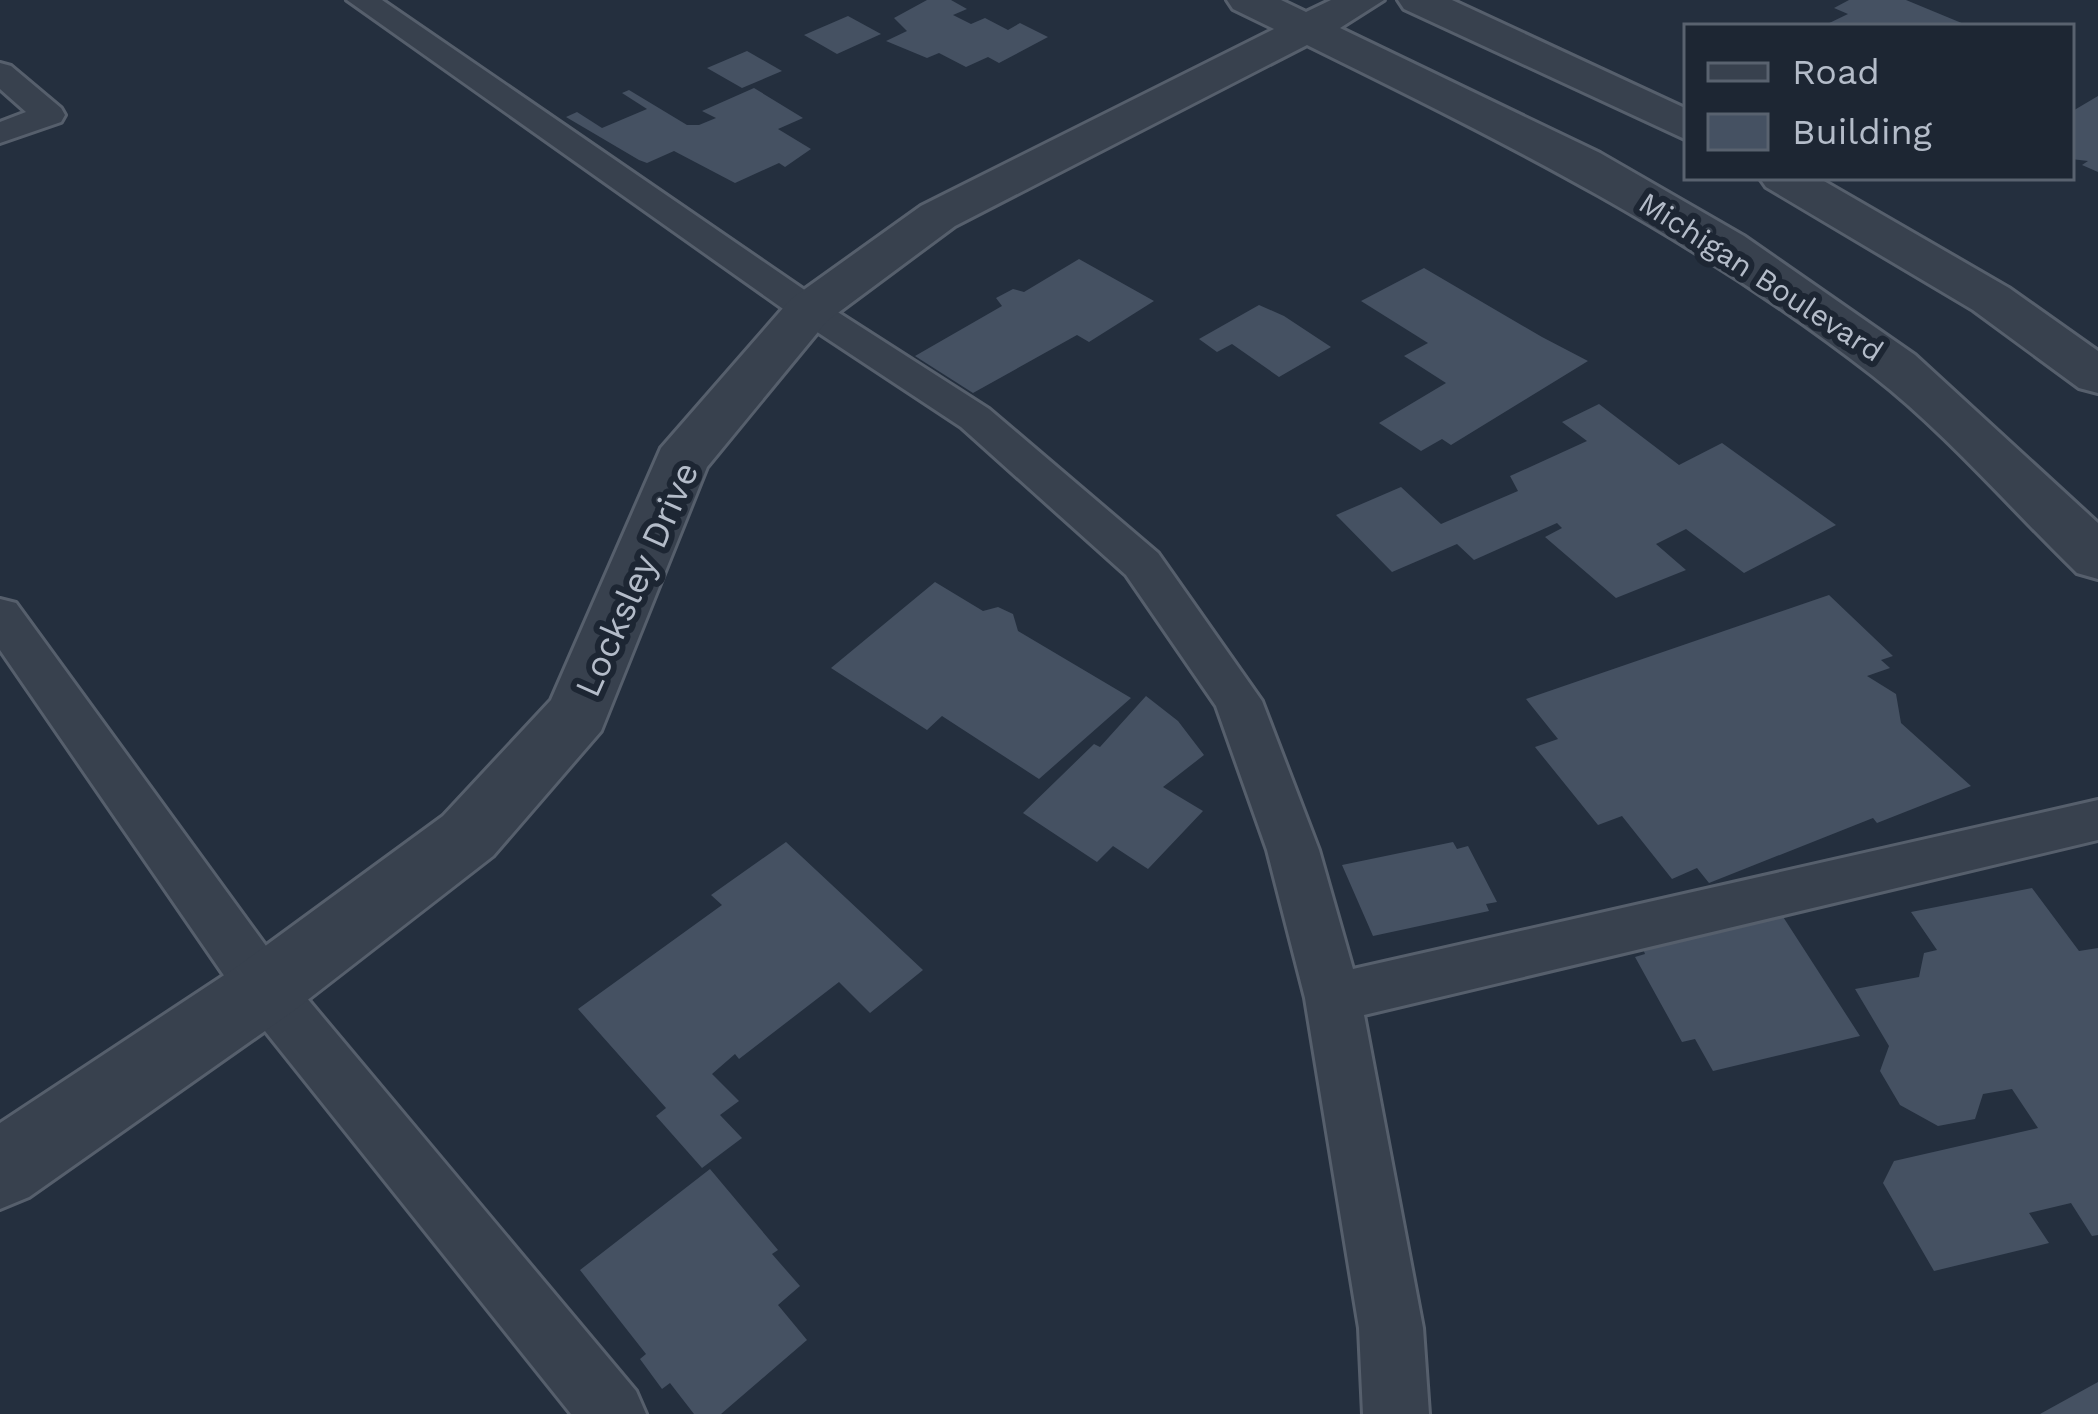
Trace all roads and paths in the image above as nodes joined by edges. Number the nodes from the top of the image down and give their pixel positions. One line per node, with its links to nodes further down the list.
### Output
1 (362, 0): 10 (lane)
2 (1247, 0): 5 (street, Michigan Boulevard)
3 (1363, 0): 5 (street, Locksley Drive)
4 (1419, 0): 7 (street)
5 (1309, 27): 10 (street, Locksley Drive); 12 (street, Michigan Boulevard)
6 (0, 73): 8 (lane)
7 (1684, 125)
8 (0, 133)
9 (1788, 180): 11 (street)
10 (809, 310): 15 (street, Locksley Drive); 16 (lane)
11 (2098, 376)
12 (2098, 558)
13 (0, 615): 15 (lane)
14 (2098, 820): 16 (lane)
15 (265, 989): 17 (street, Locksley Drive); 18 (lane)
16 (1333, 998): 19 (lane)
17 (0, 1170)
18 (613, 1414)
19 (1396, 1414)

